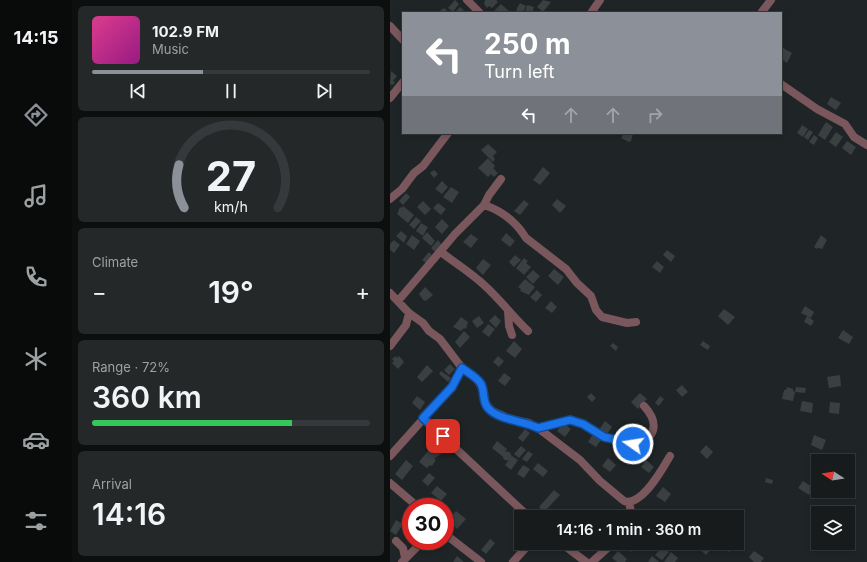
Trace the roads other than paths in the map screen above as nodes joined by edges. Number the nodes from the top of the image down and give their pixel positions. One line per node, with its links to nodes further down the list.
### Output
1 (467, 0): 4 (street)
2 (600, 0): 5 (street)
3 (771, 0): 6 (street)
4 (479, 12)
5 (592, 12)
6 (762, 12)
7 (390, 26): 8 (street)
8 (402, 39)
9 (402, 83): 11 (street)
10 (782, 85): 13 (street)
11 (390, 98)
12 (447, 134): 15 (street)
13 (867, 145)
14 (501, 179): 16 (street)
15 (390, 199)
16 (484, 205): 17 (street); 22 (street)
17 (441, 252): 19 (street); 20 (street)
18 (390, 293): 19 (street)
19 (398, 301): 21 (street)
20 (508, 311): 23 (street); 24 (street)
21 (409, 313): 25 (street); 26 (street)
22 (636, 322)
23 (528, 331)
24 (512, 335)
25 (390, 346)
26 (462, 368): 28 (street); 29 (street)
27 (644, 406): 29 (street)
28 (423, 418): 30 (street); 35 (street)
29 (538, 428): 34 (street)
30 (390, 456)
31 (670, 456): 34 (street)
32 (390, 483): 33 (street)
33 (408, 498)
34 (628, 502): 36 (street)
35 (522, 510)
36 (631, 510)
37 (396, 541): 43 (street)
38 (454, 541): 44 (street)
39 (414, 550): 43 (street)
40 (524, 550): 45 (street)
41 (570, 550): 46 (street)
42 (605, 550): 47 (street)
43 (404, 560)
44 (482, 562)
45 (513, 562)
46 (586, 562)
47 (592, 562)

